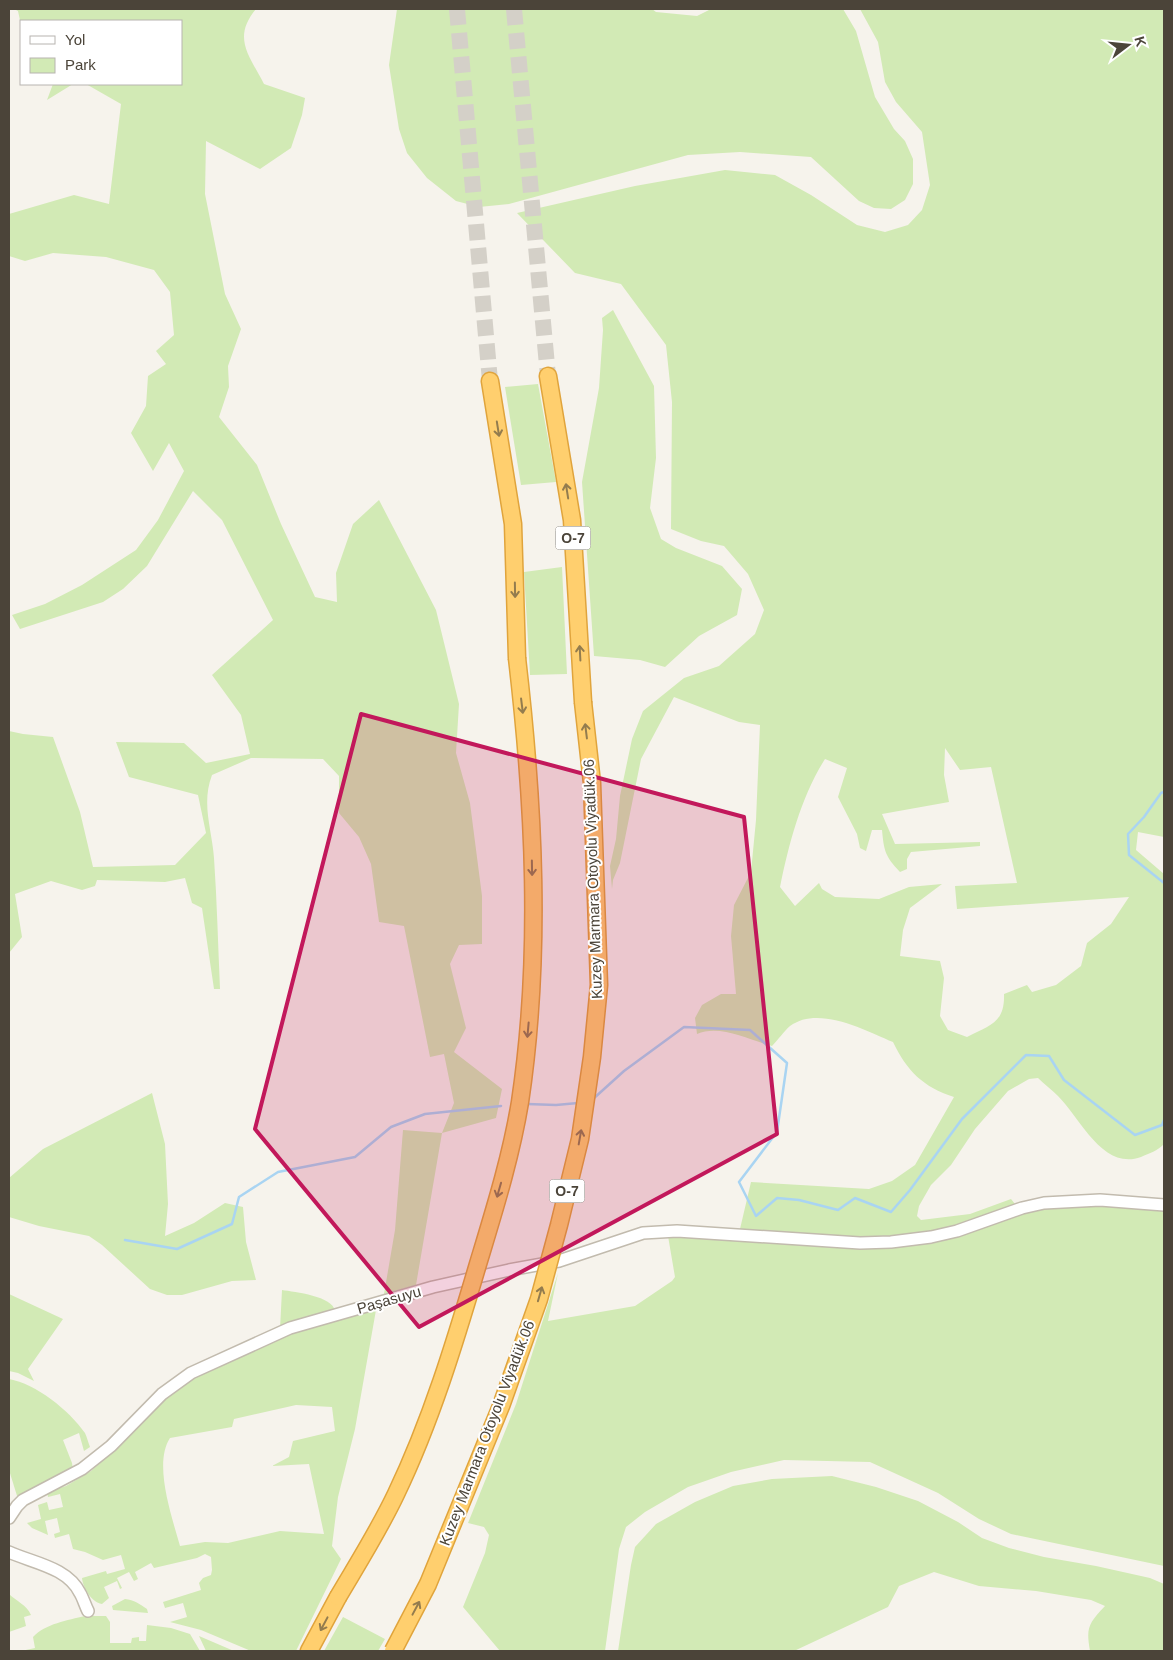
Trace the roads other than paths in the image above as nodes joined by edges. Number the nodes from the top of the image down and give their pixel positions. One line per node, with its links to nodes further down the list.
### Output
1 (548, 376): 8 (highway, Kuzey Marmara Otoyolu Viyadük.06 / O-7, one-way to 1, bridge)
2 (490, 381): 7 (highway, one-way to 7, bridge)
3 (1164, 1205): 4 (street, Paşasuyu)
4 (9, 1518)
5 (9, 1552): 6 (street)
6 (88, 1611)
7 (309, 1651)
8 (393, 1651)

